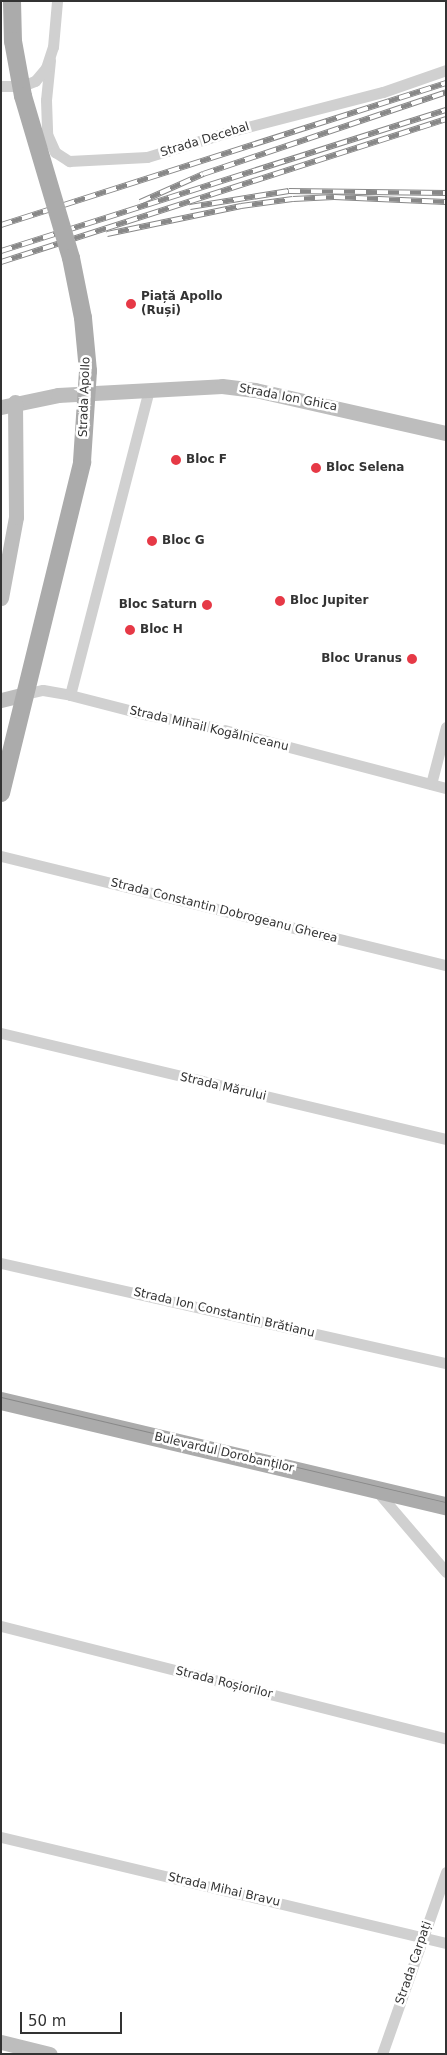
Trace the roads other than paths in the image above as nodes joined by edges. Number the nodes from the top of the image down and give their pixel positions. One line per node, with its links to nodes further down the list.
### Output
1 (12, 1): 10 (main road, Strada Apollo, bridge)
2 (57, 1): 3 (street, Strada Decebal)
3 (50, 60): 4 (street, Strada Decebal); 5 (street, Strada Decebal)
4 (446, 70)
5 (1, 86)
6 (150, 389): 7 (street, Strada Ion Ghica); 8 (street, Strada Ion Ghica); 11 (street)
7 (8, 405): 9 (street)
8 (446, 433)
9 (1, 598)
10 (25, 694): 11 (street, Strada Mihail Kogălniceanu); 12 (street, Strada Mihail Kogălniceanu); 14 (main road, Strada Apollo)
11 (70, 695): 15 (street, Strada Mihail Kogălniceanu)
12 (1, 700)
13 (446, 728): 15 (street)
14 (2, 782)
15 (431, 784): 16 (street, Strada Mihail Kogălniceanu)
16 (446, 788)
17 (1, 856): 18 (street, Strada Constantin Dobrogeanu Gherea)
18 (446, 965)
19 (1, 1033): 20 (street, Strada Mărului)
20 (446, 1139)
21 (1, 1263): 22 (street, Strada Ion Constantin Brătianu)
22 (446, 1363)
23 (1, 1401): 24 (main road, Bulevardul Dorobanților)
24 (375, 1489): 25 (main road, Bulevardul Dorobanților); 26 (street)
25 (446, 1506)
26 (446, 1572)
27 (1, 1626): 28 (street, Strada Roșiorilor)
28 (446, 1739)
29 (1, 1837): 31 (street, Strada Mihai Bravu)
30 (446, 1872): 31 (street, Strada Carpați)
31 (422, 1937): 32 (street, Strada Mihai Bravu); 35 (street, Strada Carpați)
32 (446, 1943)
33 (1, 2042): 34 (street)
34 (50, 2054)
35 (382, 2054)

